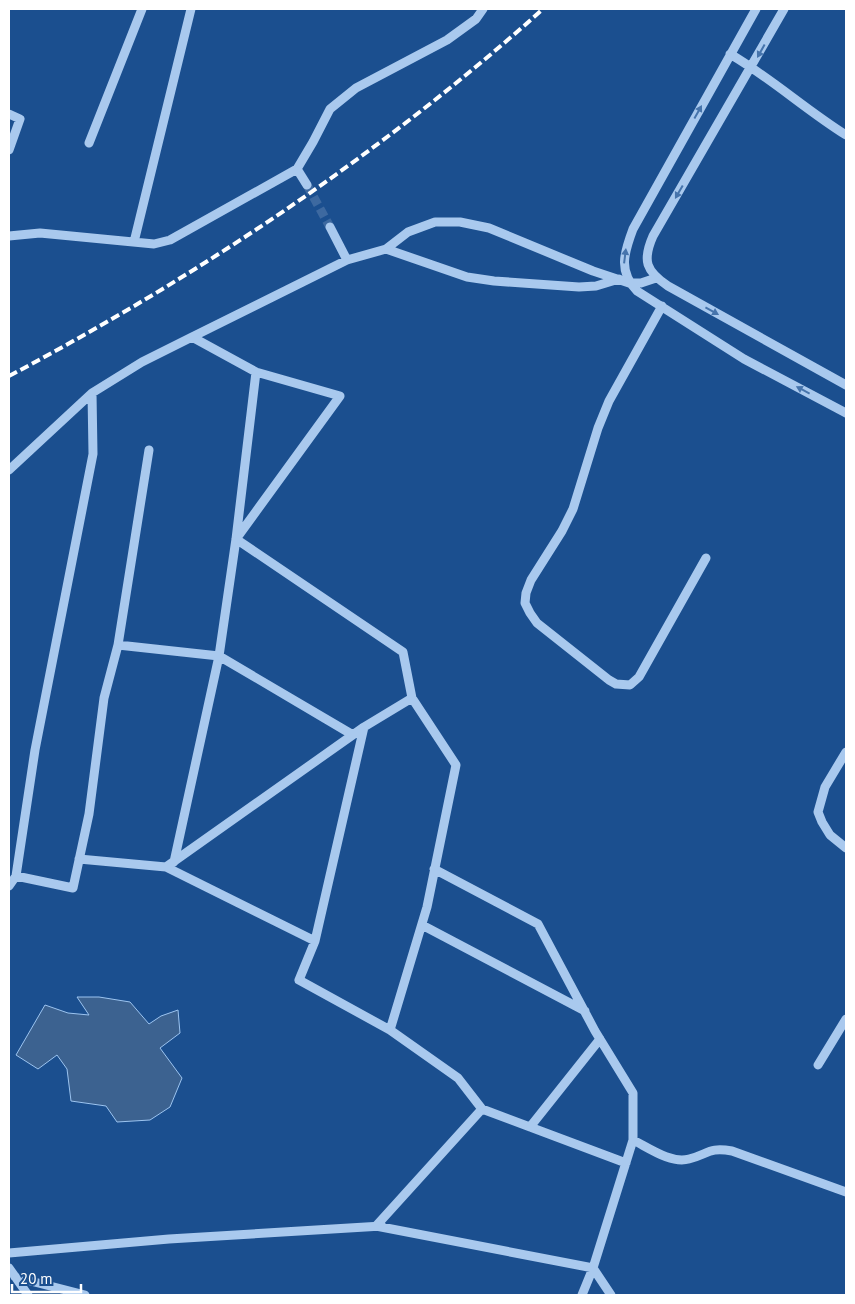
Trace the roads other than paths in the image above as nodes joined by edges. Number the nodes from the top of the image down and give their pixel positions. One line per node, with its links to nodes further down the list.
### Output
1 (142, 9): 10 (street)
2 (191, 9): 16 (street)
3 (483, 9): 12 (street)
4 (756, 9): 6 (street)
5 (784, 9): 7 (street, one-way to 7)
6 (730, 54): 7 (street); 21 (street, one-way to 6)
7 (752, 67): 9 (street); 19 (street, one-way to 19)
8 (9, 114): 11 (street)
9 (846, 135)
10 (89, 143)
11 (9, 150)
12 (297, 169): 13 (street); 16 (street)
13 (307, 185)
14 (330, 227): 18 (street)
15 (9, 236): 16 (street)
16 (134, 242)
17 (386, 249): 18 (street); 20 (street); 20 (street)
18 (347, 260): 23 (street)
19 (656, 278): 21 (street); 25 (street, one-way to 25)
20 (620, 279): 21 (street)
21 (629, 283): 22 (street)
22 (662, 306): 27 (street, one-way to 22); 31 (street)
23 (192, 337): 24 (street); 26 (street)
24 (256, 372): 30 (street); 30 (street)
25 (846, 385)
26 (92, 393): 29 (street); 43 (street)
27 (846, 413)
28 (149, 450): 32 (street)
29 (9, 470)
30 (236, 539): 33 (street); 34 (street)
31 (706, 558)
32 (118, 646): 33 (street); 39 (street)
33 (220, 656): 36 (street); 40 (street)
34 (412, 698): 35 (street); 42 (street)
35 (364, 727): 36 (street); 46 (street)
36 (353, 735): 40 (street)
37 (846, 752): 38 (street)
38 (846, 848)
39 (80, 859): 41 (street); 43 (street)
40 (174, 862): 41 (street)
41 (166, 867): 46 (street)
42 (434, 869): 45 (street); 47 (street)
43 (16, 876): 44 (street)
44 (9, 886)
45 (422, 925): 47 (street); 49 (street)
46 (315, 941): 49 (street)
47 (585, 1011): 50 (street)
48 (846, 1019): 51 (street)
49 (390, 1030): 52 (street)
50 (600, 1039): 53 (street); 54 (street)
51 (818, 1065)
52 (482, 1109): 53 (street); 57 (street)
53 (530, 1127): 55 (street)
54 (633, 1140): 55 (street); 56 (street)
55 (626, 1163): 60 (street)
56 (846, 1192)
57 (383, 1226): 58 (street); 60 (street)
58 (9, 1253)
59 (9, 1268): 61 (street)
60 (593, 1268): 64 (street); 65 (street)
61 (15, 1277): 62 (street); 63 (street)
62 (28, 1295)
63 (84, 1295)
64 (582, 1295)
65 (611, 1295)

